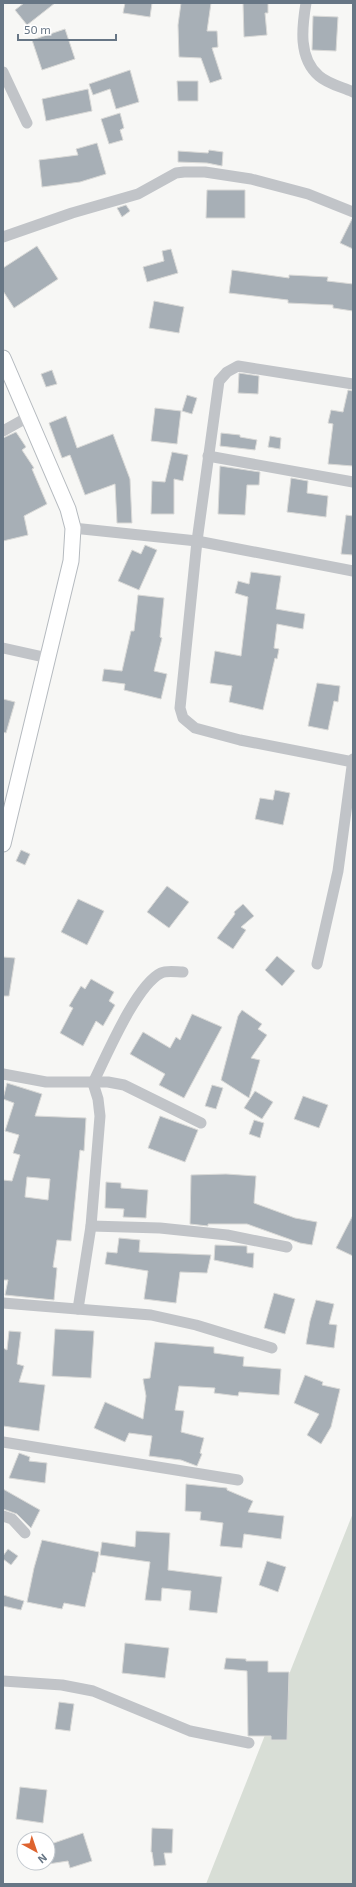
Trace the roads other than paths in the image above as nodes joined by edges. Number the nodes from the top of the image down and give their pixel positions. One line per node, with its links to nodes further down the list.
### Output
1 (306, 3): 3 (street)
2 (3, 72): 4 (street)
3 (353, 92)
4 (27, 123)
5 (353, 212): 6 (street)
6 (3, 237)
7 (3, 358): 9 (street)
8 (353, 384): 11 (street)
9 (28, 417): 10 (street); 13 (street)
10 (3, 431)
11 (208, 456): 12 (street); 14 (street)
12 (353, 482)
13 (73, 528): 14 (street); 17 (street)
14 (197, 541): 15 (street); 18 (street)
15 (353, 571)
16 (3, 648): 17 (street)
17 (48, 658): 19 (street)
18 (353, 761): 20 (street)
19 (3, 844)
20 (317, 964)
21 (183, 972): 23 (street)
22 (3, 1074): 23 (street)
23 (93, 1083): 24 (street); 25 (street)
24 (201, 1123)
25 (91, 1226): 26 (street); 28 (street)
26 (287, 1247)
27 (3, 1303): 28 (street)
28 (78, 1309): 29 (street)
29 (272, 1348)
30 (3, 1442): 31 (street)
31 (238, 1480)
32 (3, 1516): 33 (street)
33 (25, 1533)
34 (3, 1681): 35 (street)
35 (249, 1743)

